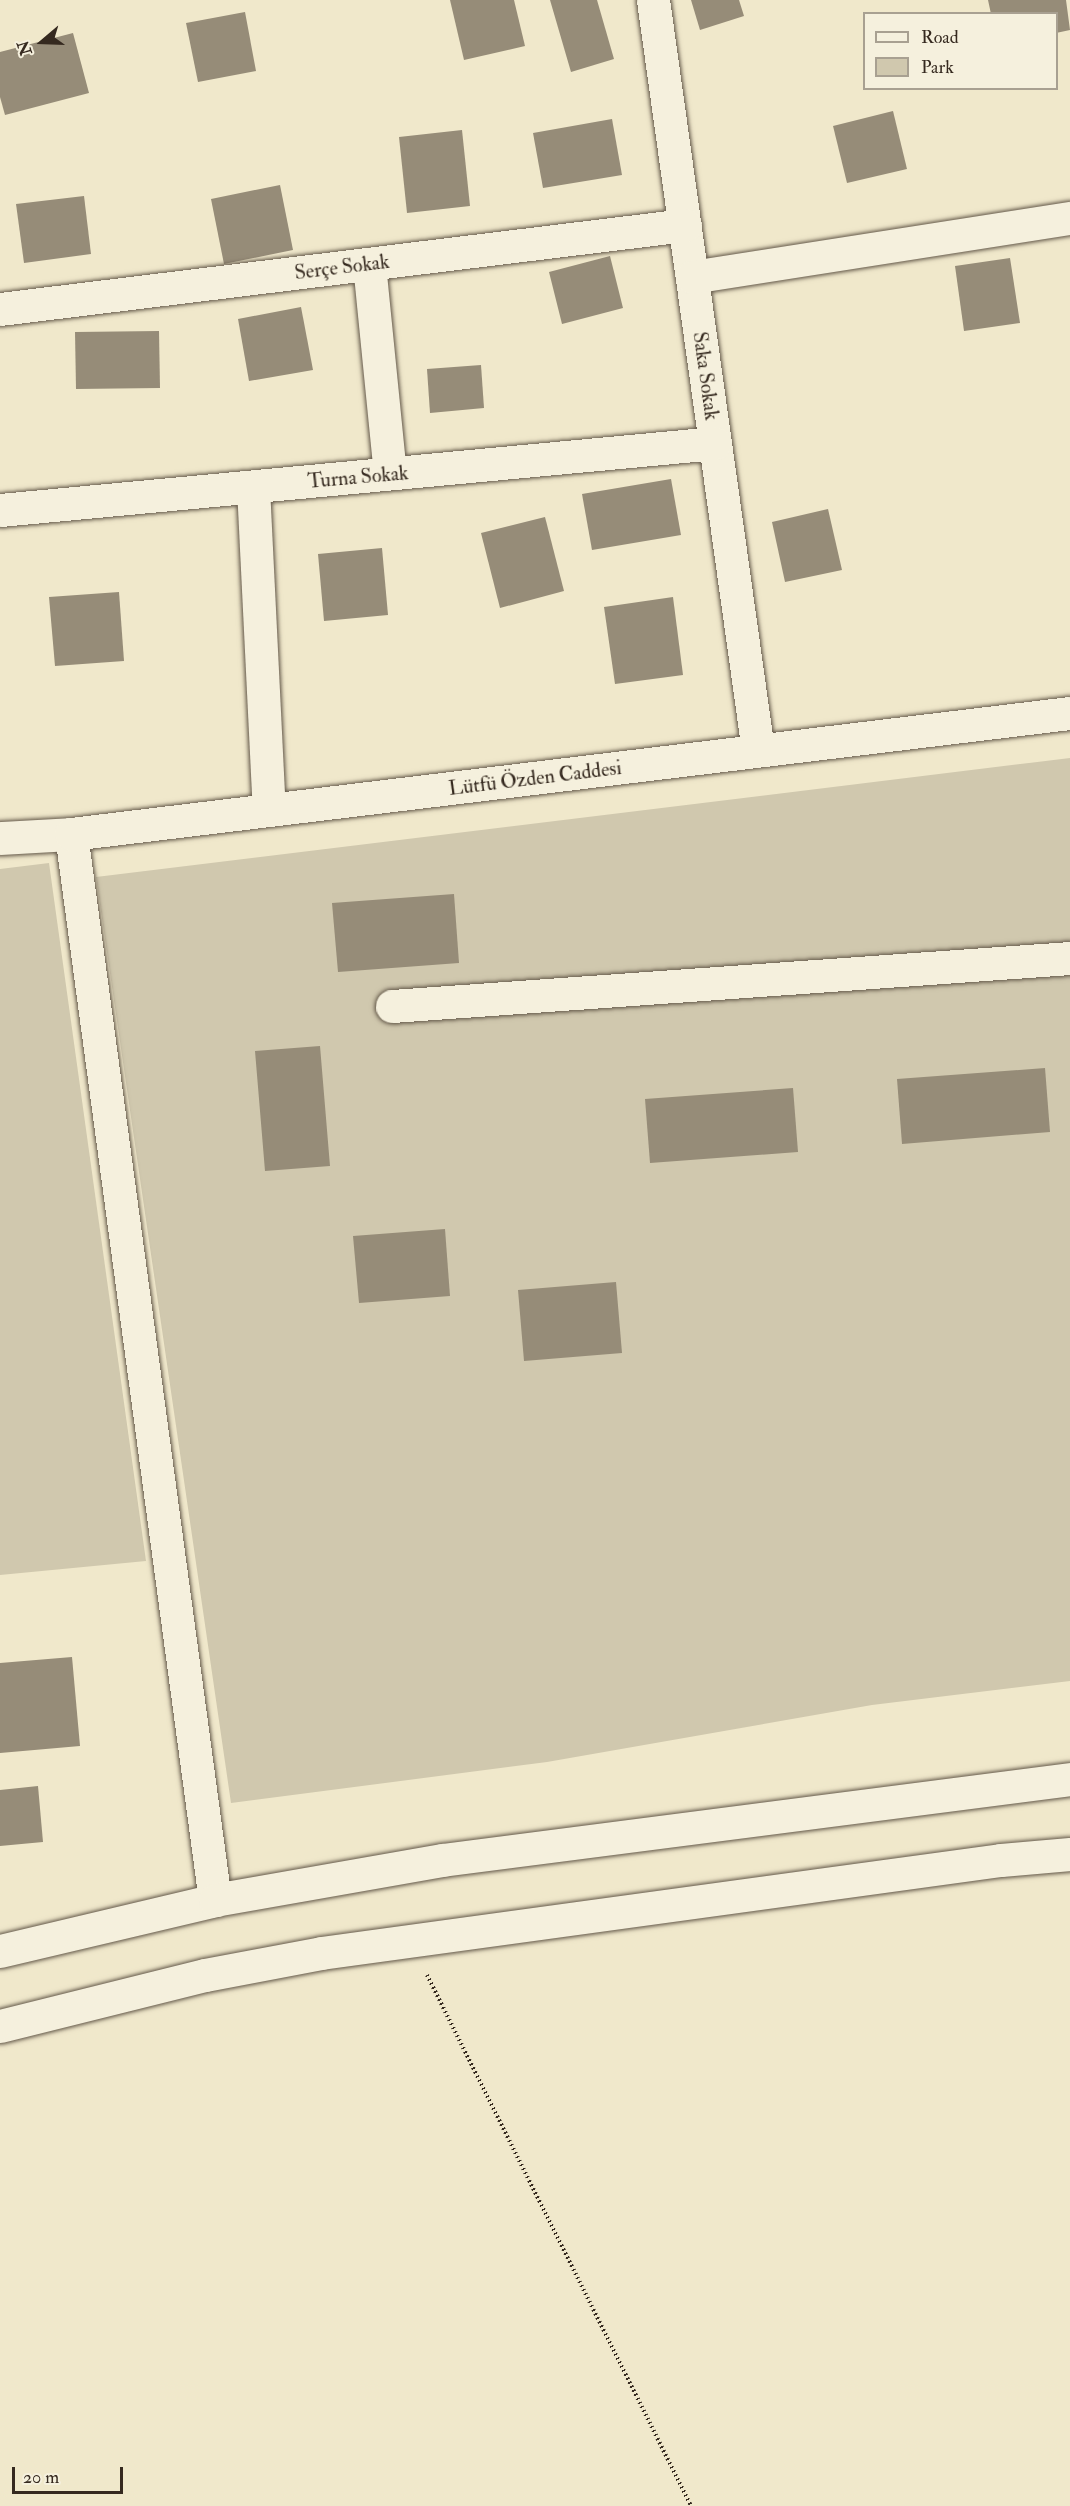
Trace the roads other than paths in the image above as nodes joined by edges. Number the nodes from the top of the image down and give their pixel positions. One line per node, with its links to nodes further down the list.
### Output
1 (653, 0): 3 (street, Saka Sokak)
2 (1070, 218): 5 (street)
3 (684, 225): 4 (street, Serçe Sokak); 5 (street, Saka Sokak)
4 (369, 264): 6 (street, Serçe Sokak); 8 (street)
5 (692, 277): 7 (street, Saka Sokak)
6 (0, 309)
7 (715, 443): 8 (street, Turna Sokak); 12 (street, Saka Sokak)
8 (390, 473): 9 (street, Turna Sokak)
9 (253, 487): 10 (street, Turna Sokak); 13 (street)
10 (0, 510)
11 (1070, 713): 12 (street, Lütfü Özden Caddesi)
12 (758, 751): 13 (street, Lütfü Özden Caddesi)
13 (269, 809): 14 (street, Lütfü Özden Caddesi)
14 (71, 834): 15 (street, Lütfü Özden Caddesi); 20 (street)
15 (0, 838)
16 (1070, 958): 17 (street)
17 (393, 1006)
18 (1070, 1779): 20 (street)
19 (1070, 1854): 22 (street)
20 (215, 1900): 21 (street)
21 (0, 1951)
22 (0, 2026)

